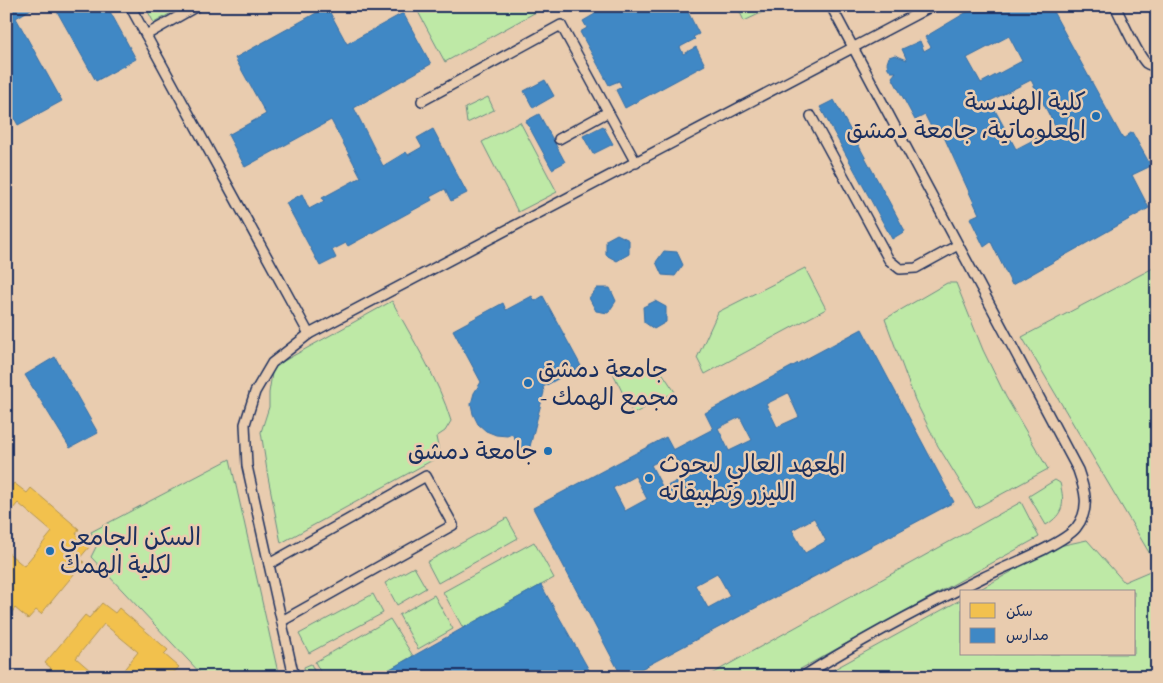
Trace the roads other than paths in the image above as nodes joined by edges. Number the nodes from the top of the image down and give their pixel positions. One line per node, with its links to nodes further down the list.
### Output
1 (130, 6): 6 (lane)
2 (197, 6): 6 (lane)
3 (830, 6): 7 (lane)
4 (932, 6): 7 (lane)
5 (1115, 6): 8 (lane)
6 (146, 35): 15 (lane)
7 (854, 48): 13 (lane); 14 (lane)
8 (1157, 66)
9 (422, 101): 10 (lane)
10 (608, 112): 12 (lane); 13 (lane)
11 (811, 116): 14 (lane)
12 (559, 138)
13 (636, 163): 15 (lane)
14 (958, 245): 19 (lane)
15 (309, 334): 16 (lane)
16 (269, 564): 17 (lane); 17 (lane)
17 (282, 621): 18 (lane)
18 (294, 677)
19 (802, 677)

